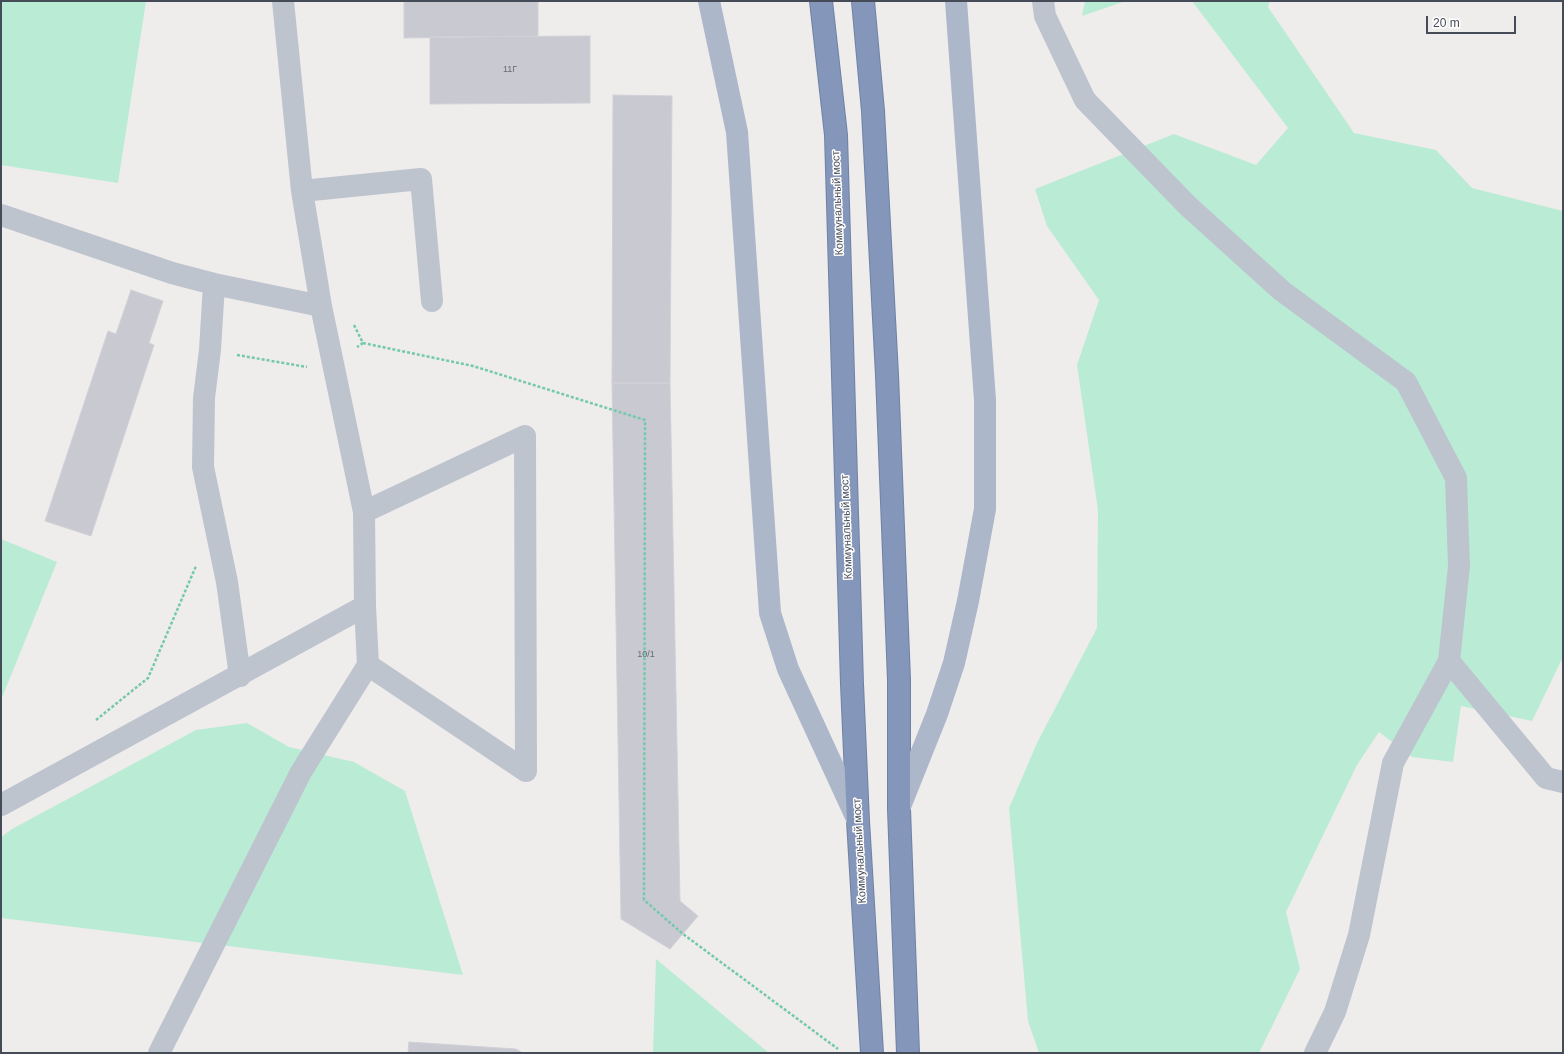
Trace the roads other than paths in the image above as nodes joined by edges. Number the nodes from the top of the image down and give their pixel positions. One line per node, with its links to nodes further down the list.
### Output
1 (282, 1): 7 (lane)
2 (709, 1): 20 (main road)
3 (821, 1): 20 (highway, Коммунальный мост)
4 (863, 1): 19 (highway)
5 (956, 1): 19 (main road)
6 (1043, 1): 14 (lane)
7 (302, 191): 10 (lane); 11 (lane)
8 (1, 215): 9 (lane)
9 (214, 284): 11 (lane); 16 (lane)
10 (432, 301)
11 (321, 306): 12 (lane)
12 (364, 512): 13 (lane); 15 (lane)
13 (365, 606): 15 (lane); 16 (lane)
14 (1449, 661): 17 (lane); 24 (lane)
15 (368, 665): 21 (lane)
16 (240, 676): 18 (lane)
17 (1563, 782)
18 (1, 806)
19 (899, 809): 23 (highway)
20 (858, 821): 22 (highway, Коммунальный мост)
21 (158, 1053)
22 (872, 1053)
23 (908, 1053)
24 (1315, 1053)

